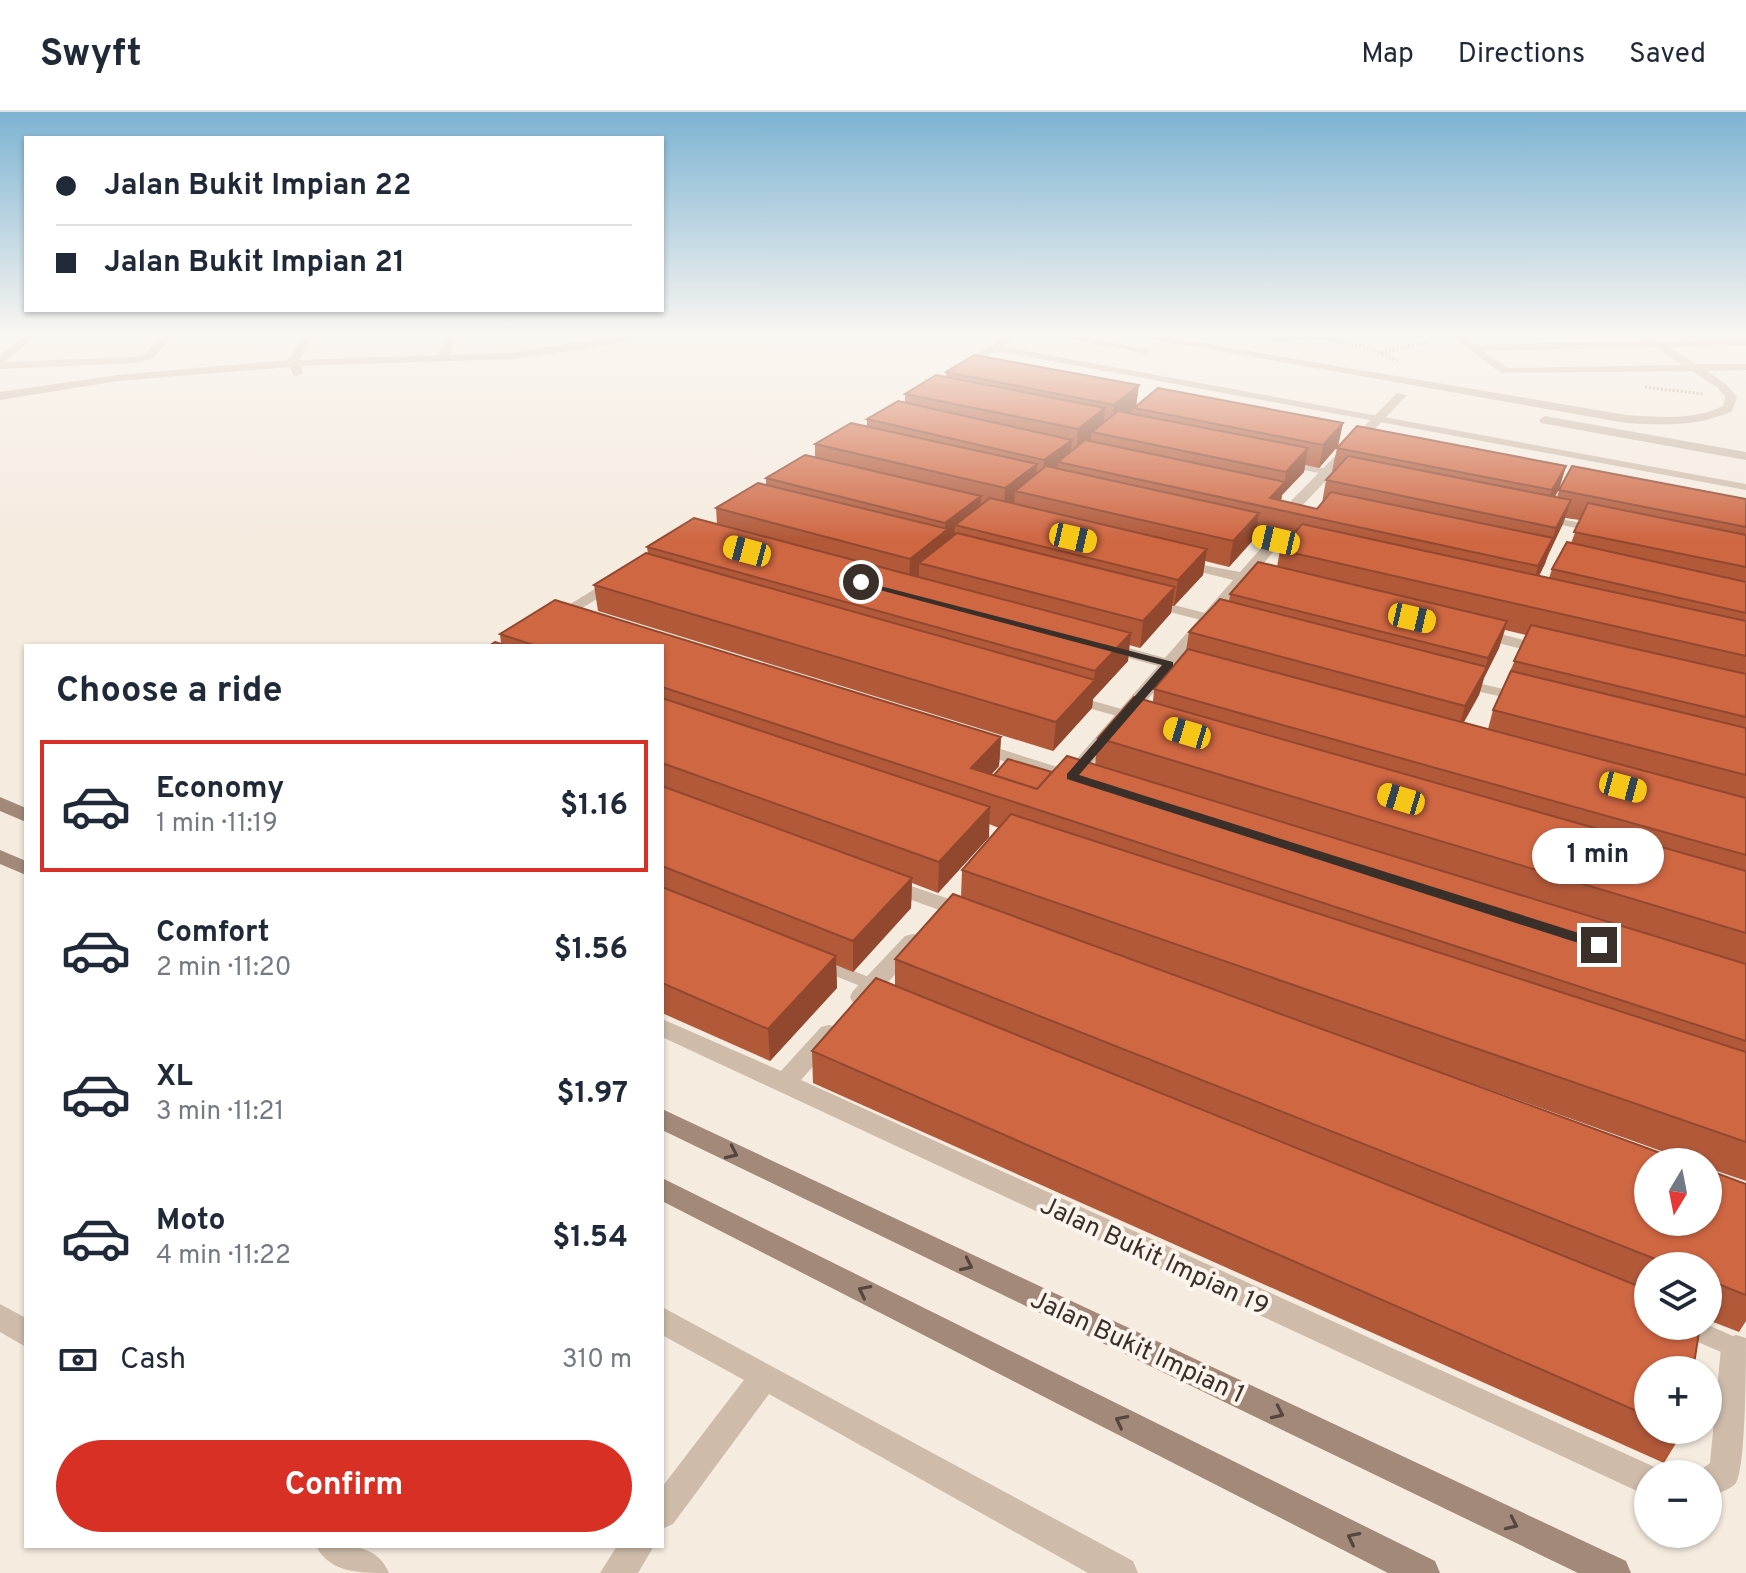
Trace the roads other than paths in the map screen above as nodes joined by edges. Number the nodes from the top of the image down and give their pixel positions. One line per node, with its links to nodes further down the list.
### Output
1 (1287, 402): 6 (lane)
2 (1394, 402): 6 (street)
3 (1528, 402): 4 (street)
4 (1730, 402)
5 (1526, 417): 10 (street)
6 (1377, 419): 8 (street); 14 (lane)
7 (1336, 443): 8 (street)
8 (1351, 446): 9 (street); 12 (street)
9 (1366, 449)
10 (1746, 456)
11 (1268, 460): 12 (lane)
12 (1327, 471): 13 (lane); 15 (street)
13 (1357, 478)
14 (1746, 487)
15 (1294, 506)
16 (1536, 517): 18 (lane)
17 (1217, 526): 19 (lane)
18 (1606, 531)
19 (1276, 540): 20 (lane); 23 (street)
20 (1325, 551)
21 (1168, 560): 23 (street)
22 (633, 570): 26 (street)
23 (1244, 578): 24 (street); 27 (street)
24 (1288, 589)
25 (1133, 599): 27 (lane)
26 (560, 616): 28 (street); 32 (street)
27 (1210, 618): 29 (lane); 34 (street)
28 (587, 624)
29 (1239, 626)
30 (1466, 631): 33 (street)
31 (1081, 640): 34 (street)
32 (513, 644)
33 (1569, 655)
34 (1170, 664): 35 (street); 39 (street)
35 (1214, 676)
36 (1445, 680): 38 (lane)
37 (1051, 693): 39 (lane)
38 (1542, 702)
39 (1126, 715): 40 (lane); 42 (street)
40 (1156, 724)
41 (950, 739): 42 (street)
42 (1071, 777): 43 (street)
43 (1101, 786)
44 (0, 803): 45 (street)
45 (24, 815)
46 (0, 856): 47 (street)
47 (24, 868)
48 (871, 878): 49 (street)
49 (946, 905): 50 (street); 52 (street)
50 (991, 922)
51 (802, 957): 52 (lane)
52 (872, 984): 53 (lane); 55 (street)
53 (902, 996)
54 (664, 1028): 55 (street, Jalan Bukit Impian 19)
55 (784, 1084): 64 (street, Jalan Bukit Impian 19)
56 (664, 1120): 73 (street, Jalan Bukit Impian 1, one-way to 73)
57 (664, 1190): 72 (street, one-way to 57)
58 (0, 1316): 60 (street)
59 (664, 1321): 63 (street)
60 (24, 1333)
61 (1719, 1340): 62 (lane)
62 (1741, 1349): 65 (street)
63 (765, 1376): 66 (street); 71 (street)
64 (1634, 1474)
65 (1722, 1474)
66 (664, 1510)
67 (336, 1548): 69 (street)
68 (636, 1548): 70 (street)
69 (372, 1573)
70 (617, 1573)
71 (1121, 1573)
72 (1423, 1573)
73 (1614, 1573)

